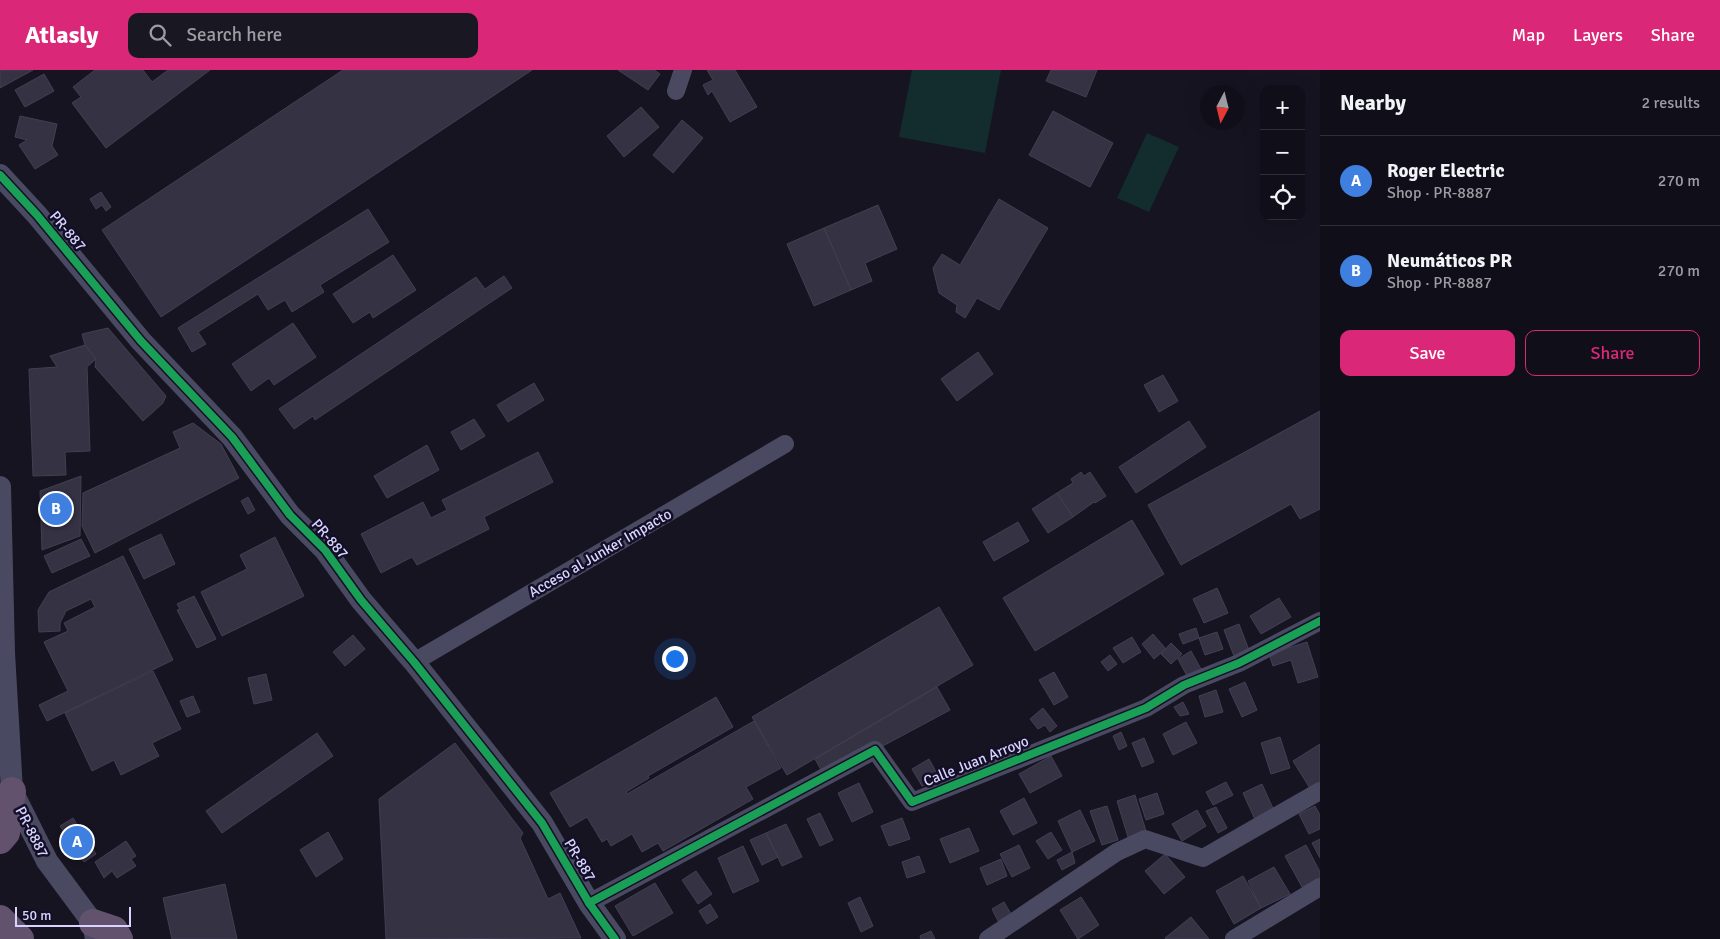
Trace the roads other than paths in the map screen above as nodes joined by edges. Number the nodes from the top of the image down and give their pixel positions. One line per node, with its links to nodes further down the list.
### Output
1 (683, 70): 2 (street)
2 (676, 91)
3 (0, 175): 7 (street, PR-887)
4 (786, 444): 7 (street, Acceso al Junker Impacto)
5 (0, 487): 8 (street, PR-8887 / PR-8887)
6 (1320, 620): 12 (street, Calle Juan Arroyo)
7 (414, 662): 12 (street, PR-887)
8 (12, 791): 10 (highway); 14 (street, PR-8887 / PR-8887)
9 (1320, 791): 18 (street)
10 (0, 840)
11 (1320, 887): 19 (street)
12 (589, 903): 17 (street, PR-887)
13 (0, 919): 15 (highway)
14 (95, 931): 16 (highway)
15 (20, 939)
16 (119, 939)
17 (615, 939)
18 (988, 939)
19 (1234, 939)

